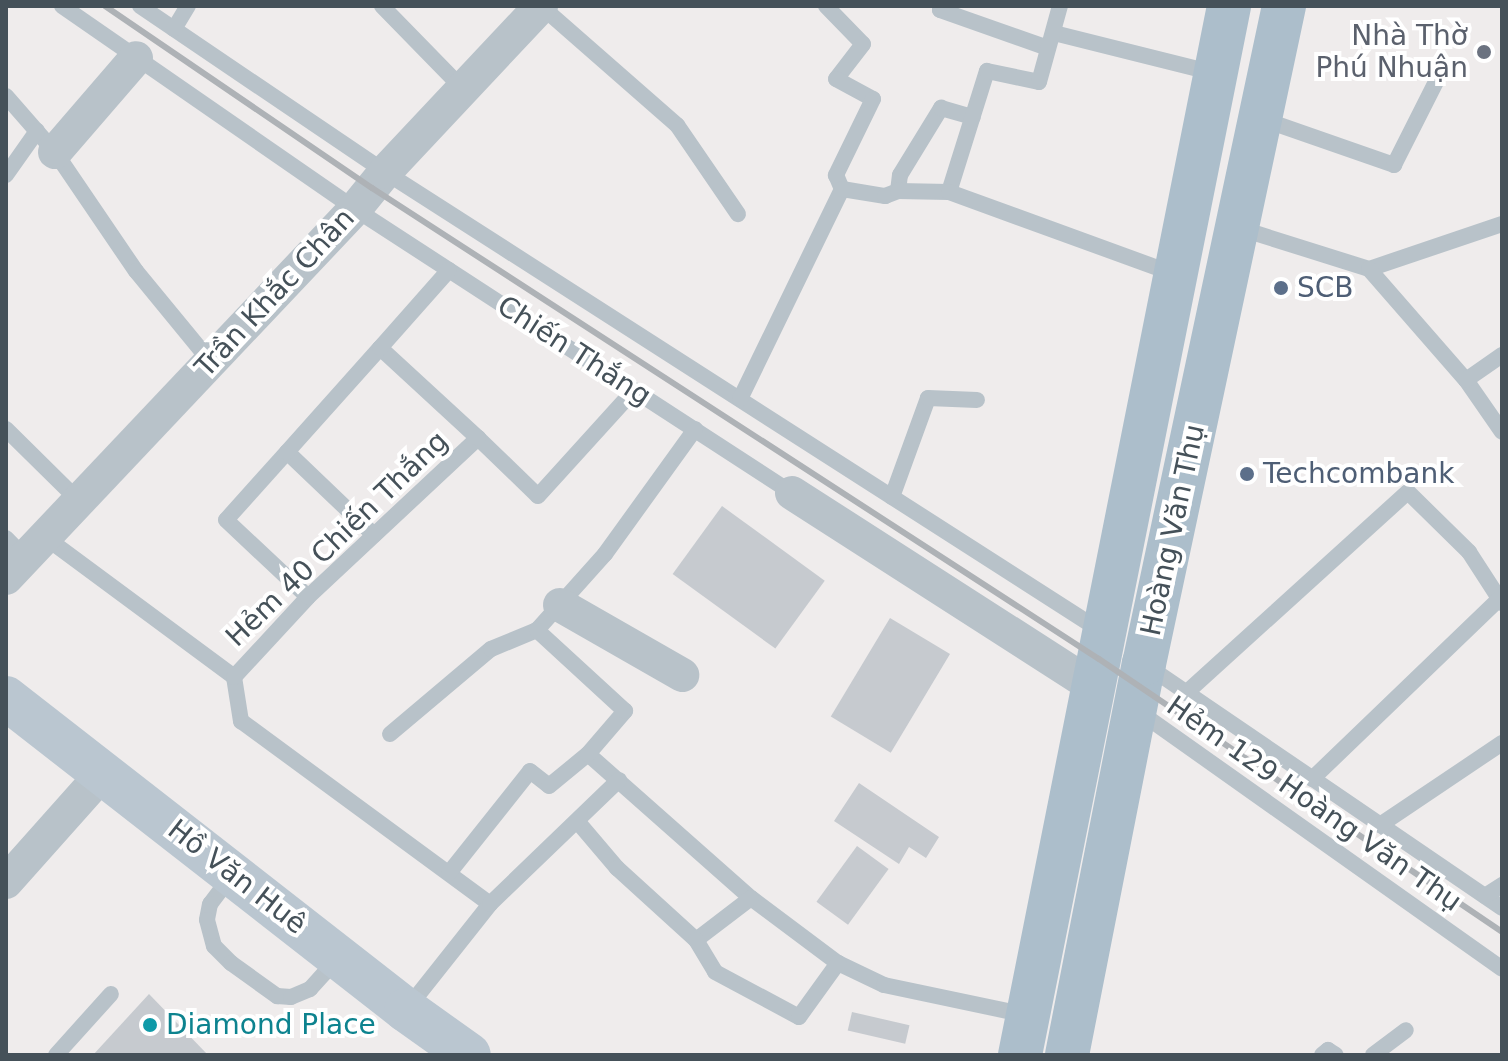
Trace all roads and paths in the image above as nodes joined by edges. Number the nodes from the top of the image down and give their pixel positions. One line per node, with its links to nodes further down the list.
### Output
1 (62, 6): 13 (lane, Chiến Thắng)
2 (140, 6): 11 (lane, Chiến Thắng)
3 (188, 6): 11 (lane)
4 (382, 6): 16 (lane)
5 (541, 6): 16 (street, Trần Khắc Chân); 27 (lane)
6 (826, 6): 23 (lane)
7 (1060, 6): 12 (lane)
8 (1229, 6): 15 (main road, Hoàng Văn Thụ)
9 (1284, 6): 19 (main road, Hoàng Văn Thụ)
10 (941, 8): 12 (lane)
11 (174, 29): 21 (lane, Chiến Thắng)
12 (1051, 40): 15 (lane); 18 (lane)
13 (136, 58): 20 (street); 26 (lane, Chiến Thắng)
14 (1441, 72): 19 (lane)
15 (1216, 74): 32 (main road, Hoàng Văn Thụ)
16 (463, 89): 21 (street, Trần Khắc Chân)
17 (6, 96): 20 (lane)
18 (973, 117): 24 (lane); 25 (lane)
19 (1260, 119): 29 (main road, Hoàng Văn Thụ)
20 (46, 141): 22 (lane); 35 (lane)
21 (385, 172): 26 (street, Trần Khắc Chân); 38 (lane, Chiến Thắng)
22 (6, 175)
23 (842, 189): 24 (lane); 38 (lane)
24 (898, 191): 25 (lane)
25 (949, 192): 32 (lane)
26 (355, 209): 31 (lane, Chiến Thắng); 35 (street, Trần Khắc Chân)
27 (738, 214)
28 (1502, 224): 30 (lane)
29 (1237, 227): 30 (lane); 55 (main road, Hoàng Văn Thụ)
30 (1369, 269): 36 (lane)
31 (449, 270): 33 (lane); 37 (lane, Chiến Thắng)
32 (1176, 275): 54 (main road, Hoàng Văn Thụ)
33 (380, 348): 43 (lane, Hẻm 40 Chiến Thắng); 44 (lane)
34 (1502, 355): 36 (lane)
35 (210, 361): 47 (street, Trần Khắc Chân)
36 (1466, 380): 42 (lane)
37 (634, 390): 41 (lane, Chiến Thắng); 43 (lane, Hẻm 40 Chiến Thắng)
38 (740, 399): 46 (lane, Chiến Thắng)
39 (977, 400): 46 (lane)
40 (6, 429): 47 (lane)
41 (695, 429): 45 (lane, Chiến Thắng); 52 (lane)
42 (1502, 432)
43 (478, 438): 48 (lane, Hẻm 40 Chiến Thắng)
44 (287, 452): 48 (lane); 50 (lane)
45 (792, 493): 58 (street, Chiến Thắng)
46 (892, 497): 54 (lane, Chiến Thắng)
47 (79, 501): 49 (street, Trần Khắc Chân)
48 (374, 535): 50 (lane, Hẻm 40 Chiến Thắng)
49 (20, 552): 57 (lane)
50 (308, 597): 57 (lane, Hẻm 40 Chiến Thắng)
51 (1501, 599): 59 (lane); 66 (lane)
52 (560, 605): 53 (lane); 56 (street)
53 (537, 630): 62 (lane); 64 (lane)
54 (1104, 633): 55 (main road); 58 (main road, Hoàng Văn Thụ)
55 (1144, 664): 59 (lane, Hẻm 129 Hoàng Văn Thụ); 61 (main road, Hoàng Văn Thụ)
56 (682, 675)
57 (234, 677): 71 (lane)
58 (1094, 687): 61 (main road); 85 (main road, Hoàng Văn Thụ)
59 (1186, 693): 66 (lane, Hẻm 129 Hoàng Văn Thụ)
60 (6, 698): 65 (main road, Hồ Văn Huê)
61 (1135, 709): 81 (lane, Hẻm 129 Hoàng Văn Thụ); 88 (main road, Hoàng Văn Thụ)
62 (390, 734)
63 (1502, 743): 69 (lane)
64 (588, 754): 67 (lane); 71 (lane)
65 (104, 772): 70 (main road, Hồ Văn Huê); 72 (street)
66 (1312, 779): 69 (lane, Hẻm 129 Hoàng Văn Thụ)
67 (619, 780): 68 (lane); 75 (lane)
68 (577, 821): 76 (lane); 78 (lane)
69 (1380, 825): 74 (lane, Hẻm 129 Hoàng Văn Thụ)
70 (233, 873): 79 (main road, Hồ Văn Huê); 79 (lane)
71 (449, 873): 76 (lane)
72 (6, 882)
73 (1502, 885): 74 (lane)
74 (1485, 896): 77 (lane, Hẻm 129 Hoàng Văn Thụ)
75 (751, 898): 78 (lane); 80 (lane)
76 (490, 904): 83 (lane)
77 (1502, 908)
78 (696, 940): 80 (lane)
79 (339, 957): 83 (main road, Hồ Văn Huê)
80 (838, 963): 85 (lane)
81 (1502, 969)
82 (111, 994): 86 (lane)
83 (406, 1010): 87 (main road, Hồ Văn Huê)
84 (1406, 1030): 91 (lane)
85 (1024, 1035)
86 (56, 1055)
87 (469, 1055)
88 (1067, 1055)
89 (1322, 1055): 90 (lane)
90 (1336, 1055)
91 (1373, 1055)

